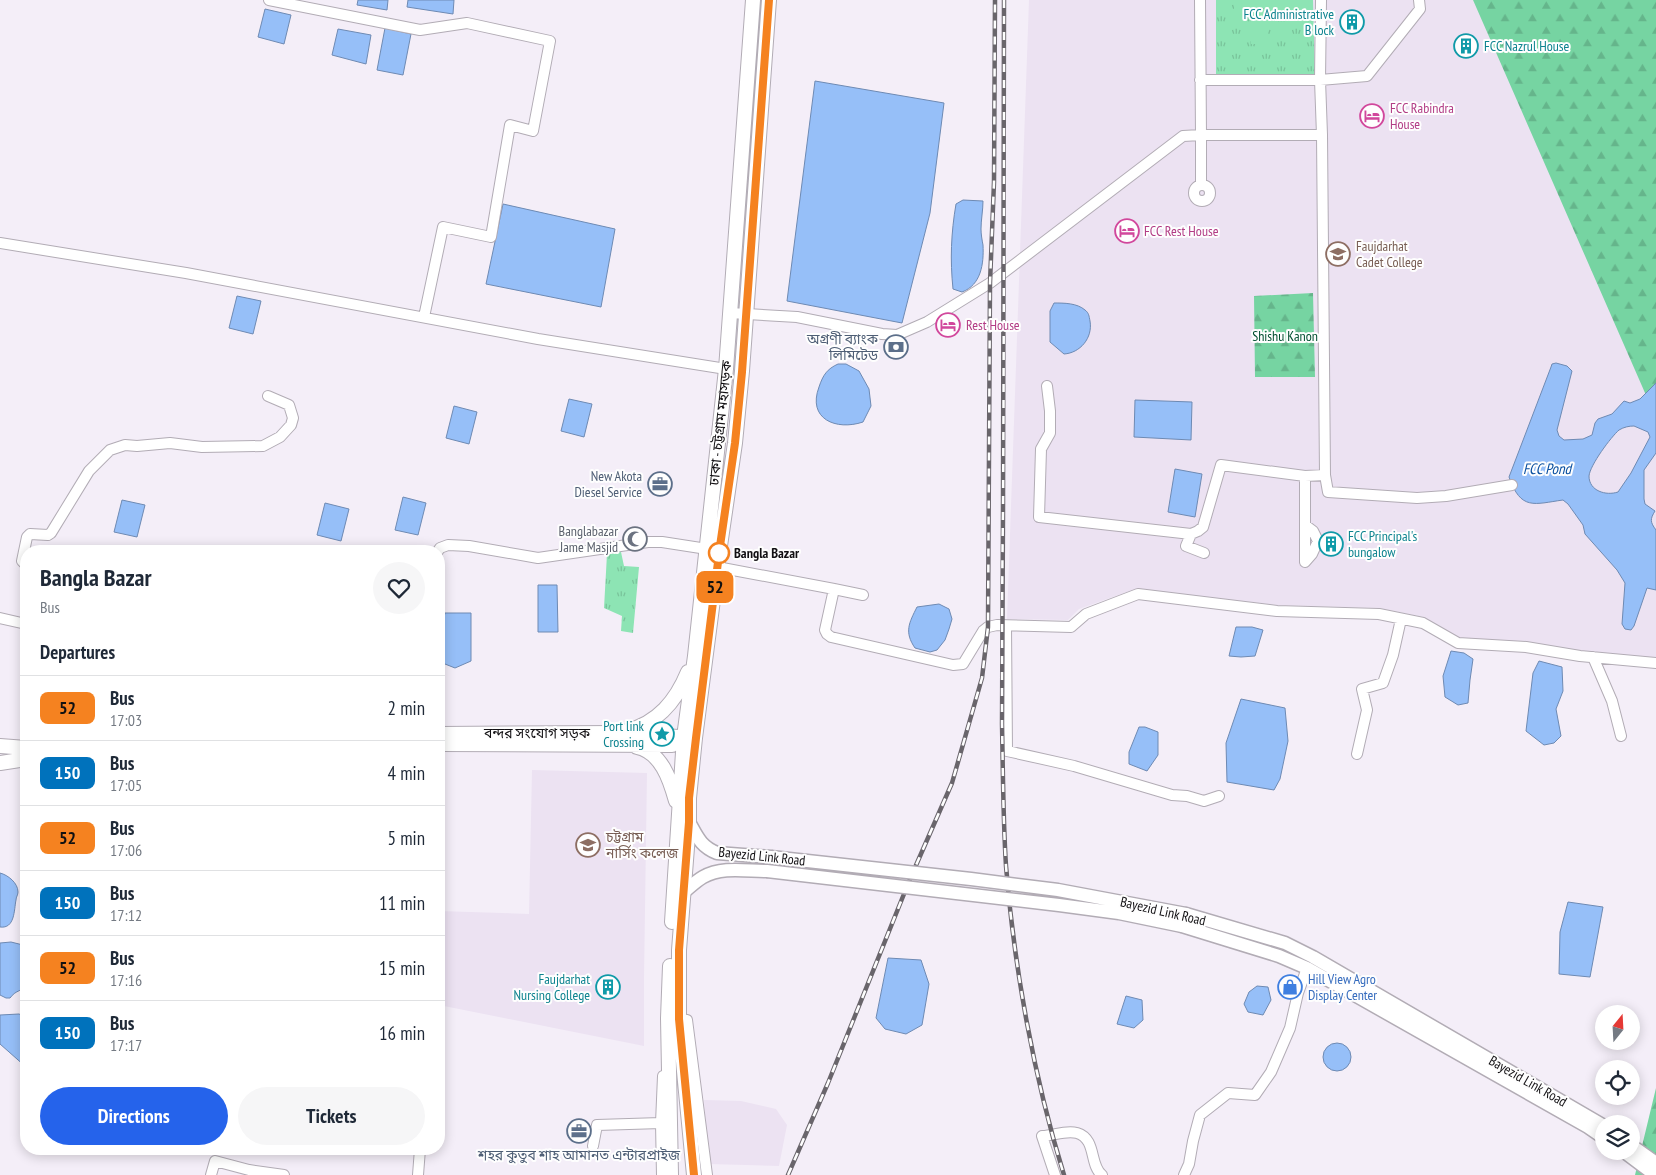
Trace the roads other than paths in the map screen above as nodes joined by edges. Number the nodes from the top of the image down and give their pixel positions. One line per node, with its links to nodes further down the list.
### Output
1 (269, 0): 15 (street)
2 (753, 0): 13 (highway, ঢাকা - চট্টগ্রাম মহাসড়ক)
3 (769, 0): 14 (highway, ঢাকা - চট্টগ্রাম মহাসড়ক)
4 (1200, 0): 7 (street)
5 (1321, 0): 8 (street)
6 (1419, 0): 8 (street)
7 (1200, 80): 8 (street); 9 (street)
8 (1320, 80): 10 (street)
9 (1201, 134): 10 (street); 11 (street); 14 (street)
10 (1322, 135): 19 (street)
11 (1201, 184)
12 (0, 243): 15 (street)
13 (730, 313): 14 (street); 16 (highway, ঢাকা - চট্টগ্রাম মহাসড়ক)
14 (746, 313): 28 (highway, ঢাকা - চট্টগ্রাম মহাসড়ক)
15 (424, 317): 16 (street)
16 (726, 369): 26 (highway, ঢাকা - চট্টগ্রাম মহাসড়ক)
17 (1047, 386): 23 (street)
18 (268, 396): 24 (street)
19 (1325, 475): 20 (street); 21 (street)
20 (1306, 476): 22 (street); 23 (street)
21 (1512, 485)
22 (1305, 524)
23 (1190, 534): 27 (street)
24 (25, 545)
25 (445, 546): 26 (street)
26 (707, 549): 35 (highway, ঢাকা - চট্টগ্রাম মহাসড়ক)
27 (1204, 553)
28 (717, 567): 29 (street); 41 (highway, ঢাকা - চট্টগ্রাম মহাসড়ক)
29 (834, 589): 30 (street); 34 (street)
30 (863, 596)
31 (0, 618): 33 (street)
32 (1400, 619): 34 (street); 36 (street); 45 (street)
33 (20, 623)
34 (1006, 626): 48 (street)
35 (695, 656): 40 (highway); 41 (highway, ঢাকা - চট্টগ্রাম মহাসড়ক)
36 (1593, 657): 37 (street); 39 (street)
37 (1656, 663)
38 (445, 734): 40 (highway, বন্দর সংযোগ সড়ক)
39 (1621, 736)
40 (620, 738): 41 (highway, বন্দর সংযোগ সড়ক); 42 (highway, বন্দর সংযোগ সড়ক); 49 (highway)
41 (689, 741): 49 (highway, ঢাকা - চট্টগ্রাম মহাসড়ক)
42 (445, 744)
43 (0, 746): 44 (highway)
44 (20, 748)
45 (1356, 754)
46 (20, 760): 47 (highway)
47 (0, 763)
48 (1219, 796)
49 (684, 818): 50 (highway, ঢাকা - চট্টগ্রাম মহাসড়ক); 51 (main road, Bayezid Link Road, bridge); 53 (highway, ঢাকা - চট্টগ্রাম মহাসড়ক)
50 (684, 892): 51 (main road, Bayezid Link Road, bridge); 54 (highway, ঢাকা - চট্টগ্রাম মহাসড়ক)
51 (1184, 920): 52 (main road, Bayezid Link Road); 55 (main road, Bayezid Link Road)
52 (1307, 968): 57 (main road, Bayezid Link Road); 71 (street)
53 (669, 985): 54 (highway, ঢাকা - চট্টগ্রাম মহাসড়ক); 56 (street)
54 (674, 1018): 66 (highway, ঢাকা - চট্টগ্রাম মহাসড়ক); 67 (highway, ঢাকা - চট্টগ্রাম মহাসড়ক); 68 (street)
55 (1595, 1121)
56 (661, 1123): 58 (street); 65 (street)
57 (1595, 1132)
58 (593, 1146)
59 (420, 1155): 64 (street)
60 (1635, 1160): 61 (main road)
61 (1646, 1168): 72 (main road)
62 (211, 1175): 63 (street)
63 (284, 1175)
64 (418, 1175)
65 (662, 1175)
66 (671, 1175)
67 (694, 1175)
68 (707, 1175)
69 (1055, 1175): 70 (street)
70 (1102, 1175)
71 (1184, 1175)
72 (1655, 1175)

